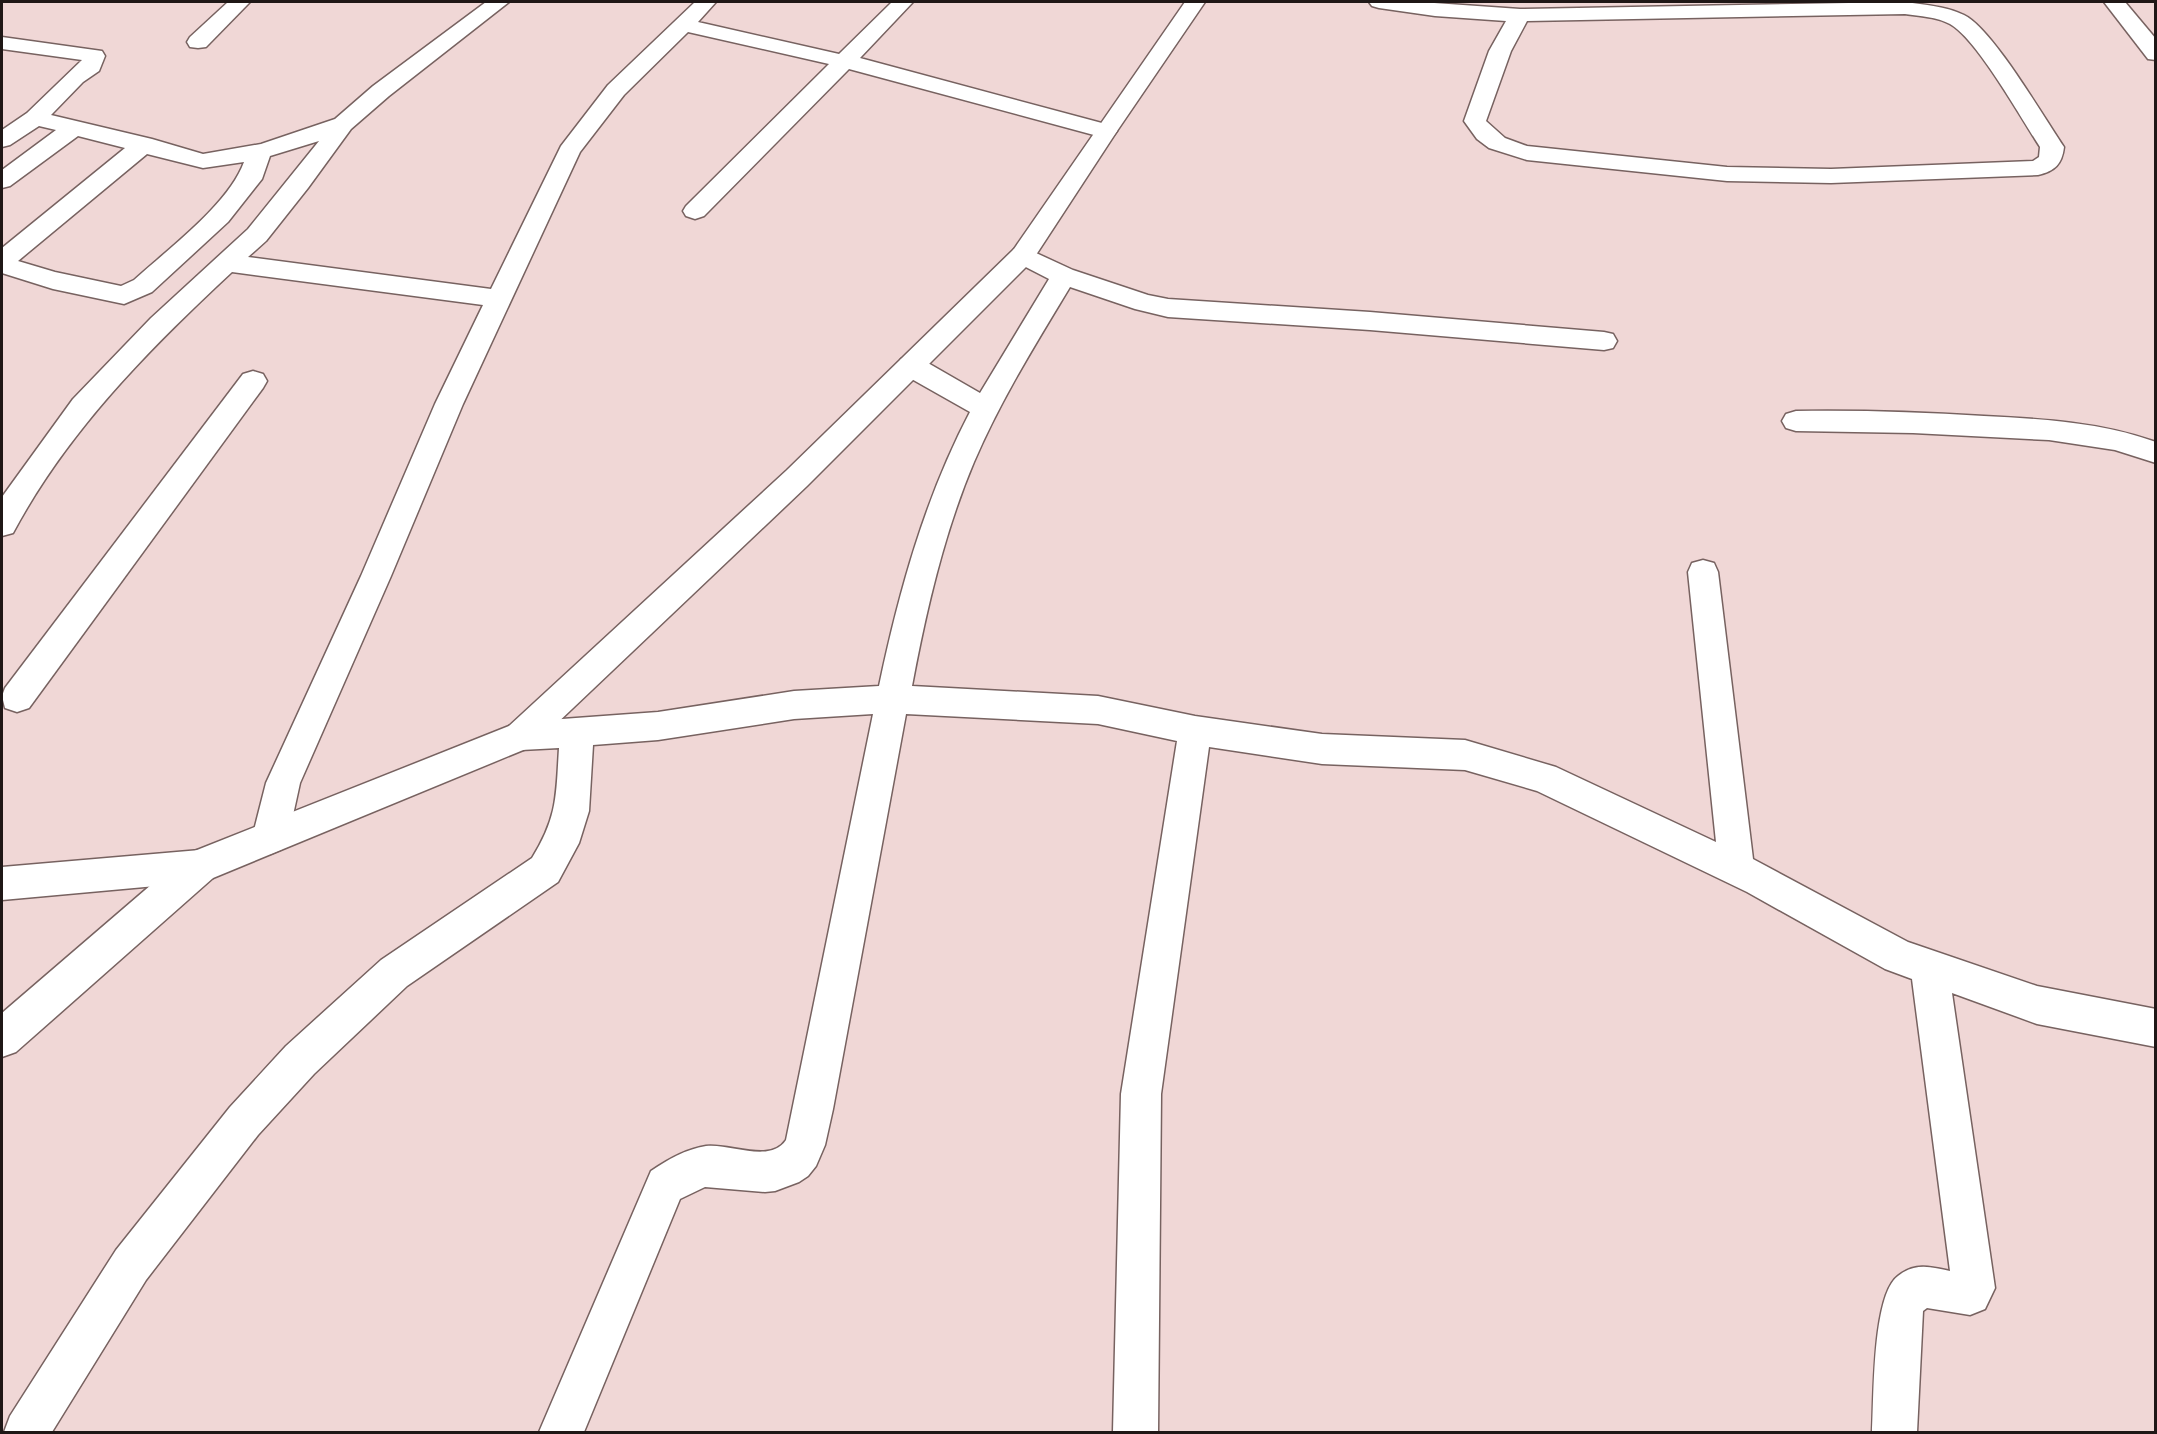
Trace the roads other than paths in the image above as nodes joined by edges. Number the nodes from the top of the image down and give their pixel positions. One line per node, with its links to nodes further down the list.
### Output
1 (240, 2): 10 (street)
2 (499, 2): 15 (street)
3 (706, 2): 9 (street)
4 (903, 2): 13 (street)
5 (1195, 2): 17 (street)
6 (1378, 2): 8 (street)
7 (2114, 2): 12 (street)
8 (1520, 15): 8 (street)
9 (681, 24): 13 (street); 27 (street)
10 (198, 42)
11 (2, 43): 14 (street)
12 (2156, 54)
13 (842, 61): 17 (street); 22 (street)
14 (34, 118): 16 (street); 18 (street)
15 (343, 124): 20 (street); 25 (street)
16 (76, 127): 19 (street); 21 (street)
17 (1105, 131): 23 (street)
18 (2, 140)
19 (144, 144): 20 (street); 24 (street)
20 (260, 152): 24 (street)
21 (2, 181)
22 (695, 211)
23 (1023, 255): 26 (street); 29 (street)
24 (2, 263)
25 (226, 263): 27 (street); 34 (street)
26 (1064, 276): 28 (street); 31 (street)
27 (500, 299): 41 (street)
28 (1604, 341)
29 (911, 366): 31 (street); 40 (street)
30 (253, 381): 36 (street)
31 (987, 409): 37 (street)
32 (1796, 421): 33 (street)
33 (2156, 453)
34 (2, 525)
35 (1703, 572): 43 (street)
36 (7, 698)
37 (892, 699): 38 (street); 39 (street); 49 (street)
38 (1195, 730): 43 (street); 50 (street)
39 (577, 732): 40 (street); 48 (street)
40 (521, 736): 41 (street)
41 (270, 837): 42 (street)
42 (200, 866): 44 (street); 47 (street)
43 (1737, 870): 45 (street)
44 (2, 884)
45 (1929, 966): 46 (street); 51 (street)
46 (2156, 1028)
47 (2, 1038)
48 (26, 1432)
49 (562, 1432)
50 (1135, 1432)
51 (1895, 1432)

